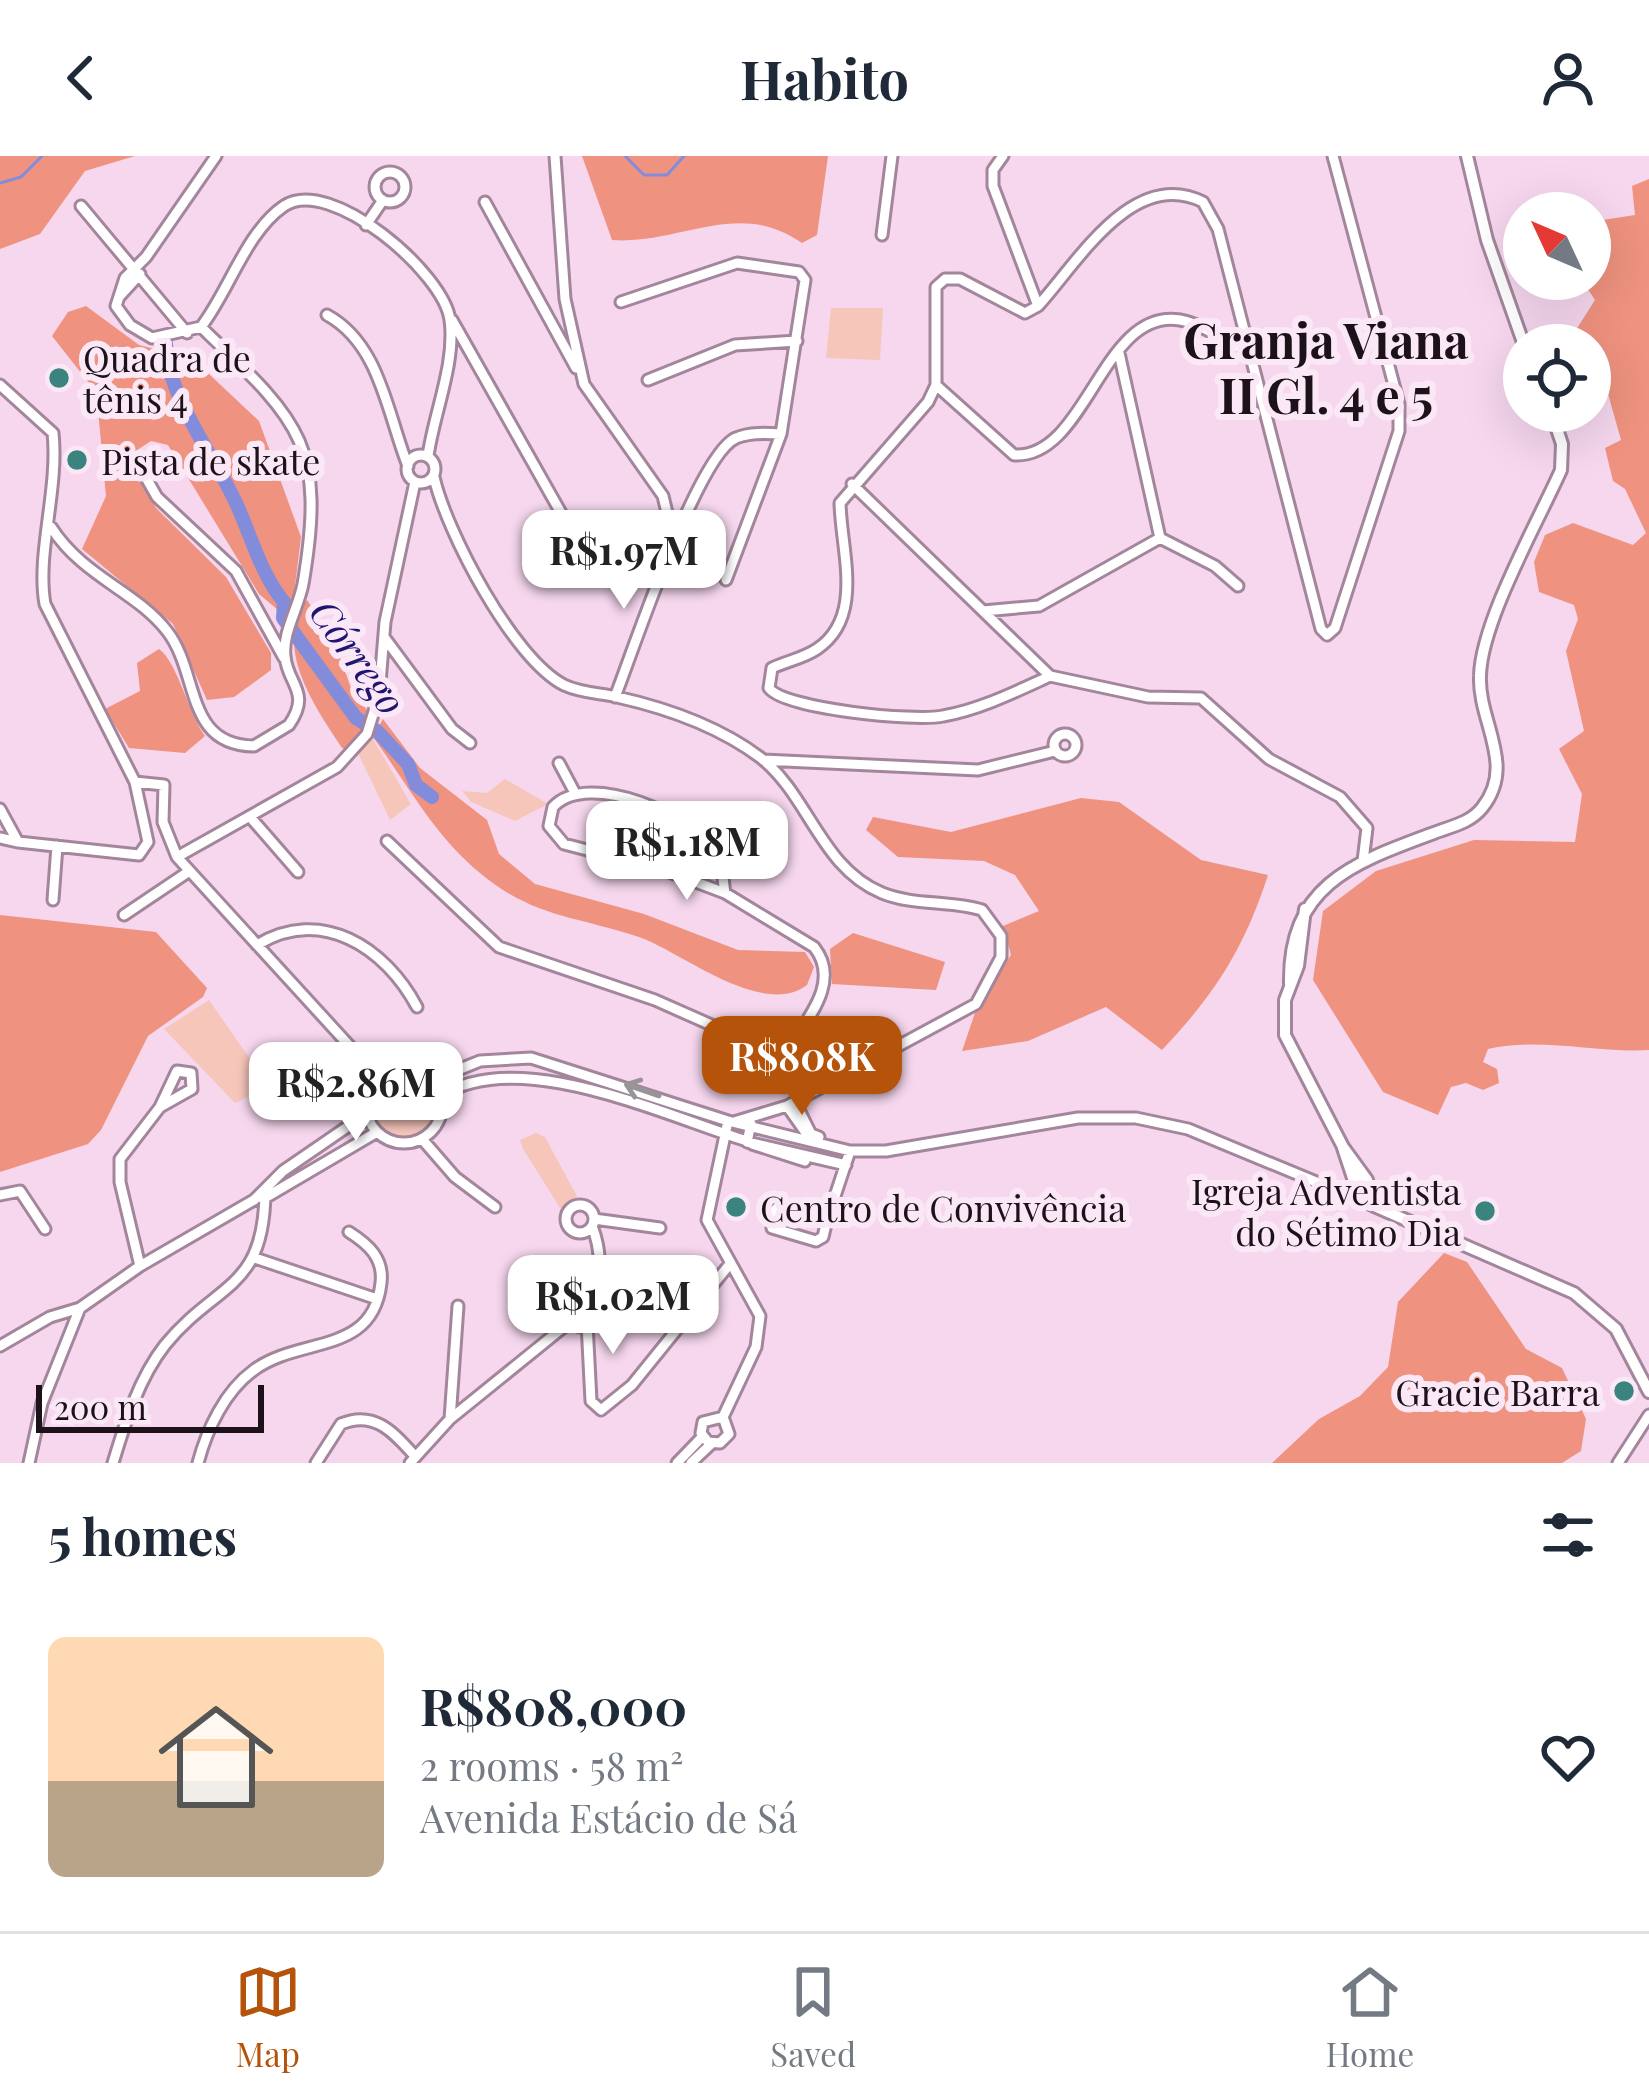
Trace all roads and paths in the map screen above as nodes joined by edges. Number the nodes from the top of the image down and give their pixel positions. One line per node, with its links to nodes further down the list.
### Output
1 (215, 156): 13 (street)
2 (555, 156): 15 (street)
3 (892, 156): 11 (street)
4 (1003, 156): 18 (street)
5 (1333, 156): 57 (street)
6 (1467, 156): 21 (street)
7 (383, 200): 10 (street)
8 (484, 202): 17 (street)
9 (81, 206): 12 (street)
10 (366, 225): 20 (street); 22 (street)
11 (882, 235)
12 (122, 250): 13 (street); 14 (street)
13 (150, 253): 14 (street)
14 (137, 272): 25 (street); 25 (street)
15 (565, 299): 17 (street); 23 (street)
16 (621, 302): 27 (street)
17 (541, 303): 24 (street)
18 (1038, 306): 30 (street); 36 (street)
19 (327, 315): 38 (street)
20 (450, 318): 26 (street); 28 (street)
21 (1517, 324)
22 (201, 327): 25 (street); 59 (street)
23 (572, 328): 24 (street); 34 (street)
24 (556, 330): 34 (street)
25 (187, 333)
26 (464, 338): 28 (street); 31 (street)
27 (796, 341): 33 (street); 40 (street)
28 (449, 344): 32 (street)
29 (1118, 352): 30 (street); 36 (street); 48 (street)
30 (1248, 352): 56 (street)
31 (476, 354): 32 (street); 51 (street)
32 (448, 359): 37 (street)
33 (648, 380)
34 (584, 384): 49 (street)
35 (0, 385): 47 (street)
36 (936, 385): 46 (street)
37 (433, 424): 41 (street); 42 (street)
38 (392, 426): 41 (street); 43 (street)
39 (1558, 432): 77 (street)
40 (782, 434): 49 (street); 53 (street)
41 (413, 453): 42 (street); 43 (street)
42 (428, 456): 45 (street)
43 (408, 466): 45 (street)
44 (145, 476): 59 (street)
45 (425, 483): 58 (street); 63 (street)
46 (852, 484): 55 (street); 62 (street)
47 (51, 527): 50 (street); 52 (street)
48 (1160, 538): 54 (street); 55 (street)
49 (674, 542): 63 (street)
50 (65, 549): 52 (street); 59 (street)
51 (582, 550)
52 (48, 551): 68 (street)
53 (726, 580)
54 (1238, 586)
55 (983, 610): 62 (street)
56 (1317, 610): 57 (street); 57 (street)
57 (1338, 615)
58 (384, 638): 60 (street); 61 (street)
59 (284, 658)
60 (401, 661): 61 (street); 64 (street)
61 (382, 665): 71 (street)
62 (1050, 676): 72 (street)
63 (615, 697): 66 (street)
64 (470, 742)
65 (1055, 751): 66 (street)
66 (764, 760): 89 (street)
67 (559, 763): 69 (street)
68 (135, 782): 76 (street); 78 (street)
69 (574, 793): 82 (street); 82 (street)
70 (0, 809): 75 (street)
71 (251, 818): 78 (street); 81 (street)
72 (1370, 835): 77 (street); 79 (street)
73 (0, 838): 75 (street)
74 (387, 841): 87 (street)
75 (18, 842): 76 (street)
76 (57, 846): 83 (street)
77 (1383, 852): 79 (street)
78 (177, 857): 80 (street)
79 (1363, 861): 108 (street)
80 (188, 872): 84 (street); 85 (street)
81 (298, 872)
82 (725, 893): 87 (street)
83 (53, 900)
84 (124, 915)
85 (257, 945): 86 (street); 90 (street)
86 (417, 1007)
87 (794, 1039): 89 (street)
88 (531, 1058): 91 (street); 92 (street); 97 (street, one-way to 88)
89 (839, 1075): 94 (street)
90 (377, 1076): 92 (street); 96 (street)
91 (530, 1078): 93 (street); 100 (street)
92 (433, 1080): 93 (street)
93 (441, 1096): 102 (street)
94 (791, 1104): 97 (street); 101 (street)
95 (160, 1107): 117 (street)
96 (366, 1114): 99 (street); 107 (street)
97 (731, 1121): 98 (street); 100 (street)
98 (754, 1125): 101 (street); 103 (street); 104 (street)
99 (377, 1132): 102 (street); 107 (street)
100 (724, 1133): 103 (street); 116 (street)
101 (807, 1133): 104 (street)
102 (422, 1139): 109 (street)
103 (746, 1141): 105 (street)
104 (844, 1150): 105 (street); 108 (street)
105 (836, 1163): 110 (street)
106 (0, 1195): 113 (street)
107 (262, 1195): 115 (street); 117 (street)
108 (1374, 1206): 123 (street)
109 (495, 1207)
110 (827, 1220): 110 (street)
111 (593, 1222): 111 (street); 112 (street); 121 (street)
112 (659, 1228)
113 (44, 1229)
114 (349, 1232): 118 (street)
115 (255, 1258): 118 (street); 130 (street)
116 (729, 1265): 121 (street); 125 (street)
117 (140, 1266): 120 (street)
118 (376, 1299): 131 (street)
119 (458, 1306): 126 (street)
120 (80, 1308): 122 (street); 129 (street)
121 (581, 1318): 126 (street)
122 (0, 1346)
123 (1649, 1392)
124 (1649, 1415): 135 (street)
125 (723, 1417): 127 (street); 127 (street)
126 (450, 1419): 128 (street)
127 (707, 1440): 133 (street); 134 (street)
128 (412, 1459): 132 (street)
129 (29, 1463)
130 (113, 1463)
131 (198, 1463)
132 (316, 1463)
133 (676, 1463)
134 (691, 1463)
135 (1618, 1463)

